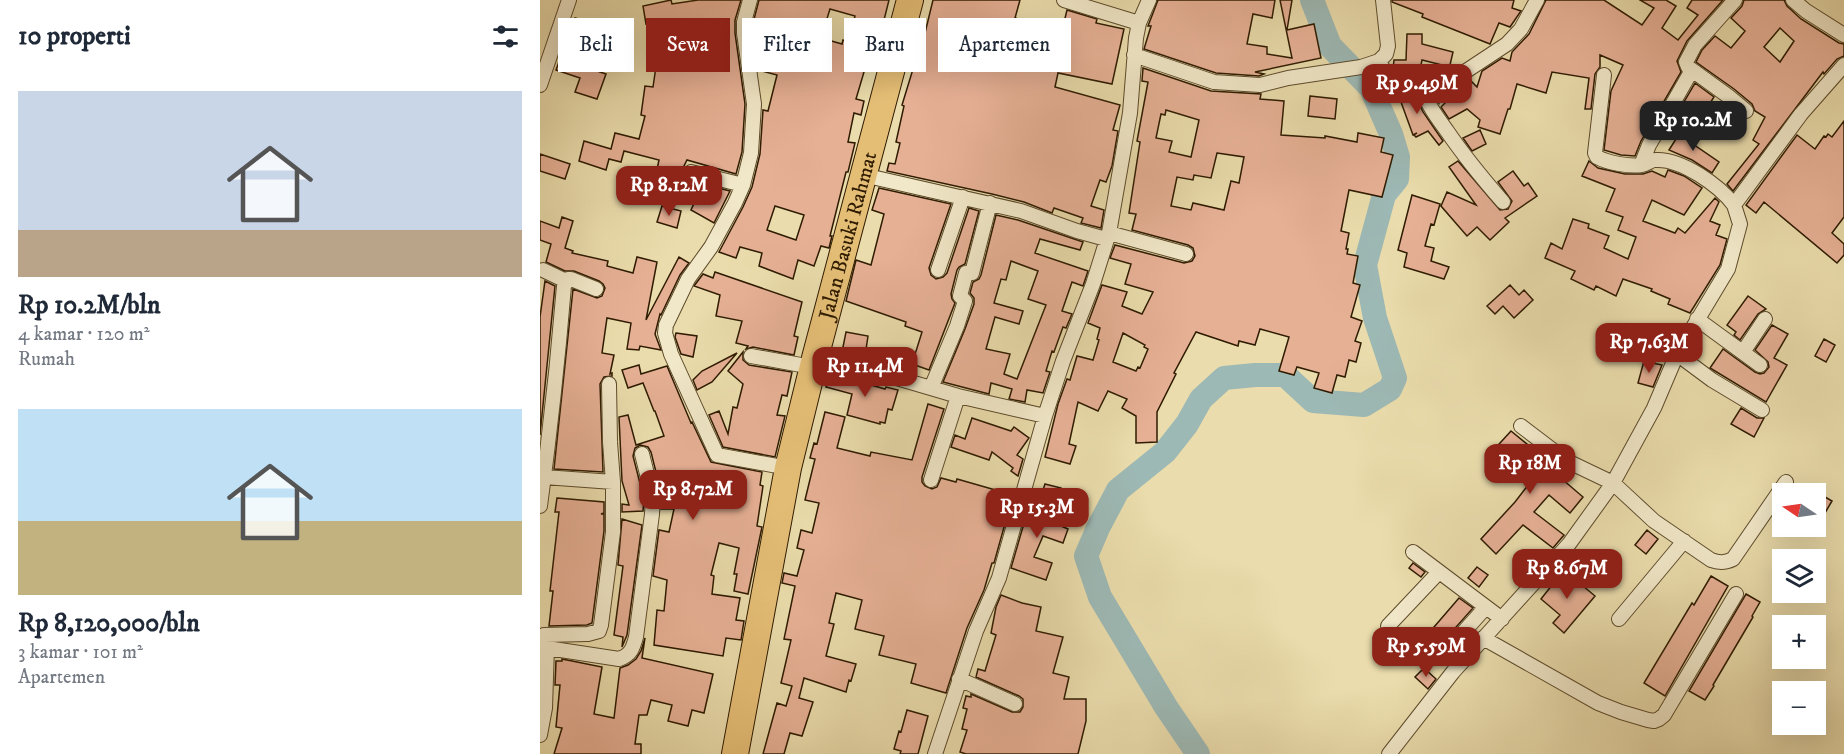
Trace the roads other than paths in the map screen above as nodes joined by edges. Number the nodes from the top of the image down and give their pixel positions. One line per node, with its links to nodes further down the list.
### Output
1 (569, 0): 18 (street)
2 (750, 0): 23 (street)
3 (910, 0): 22 (highway, Jalan Basuki Rahmat)
4 (1064, 0): 10 (street)
5 (1149, 0): 10 (street)
6 (1383, 0): 13 (street)
7 (1537, 0): 17 (street)
8 (1735, 0): 15 (street)
9 (1793, 0): 11 (street)
10 (1139, 23): 12 (street)
11 (1844, 35)
12 (1134, 55): 13 (street); 28 (street)
13 (1378, 61): 25 (street)
14 (1844, 65): 27 (street)
15 (1692, 70): 19 (street); 20 (street)
16 (1604, 75): 20 (street)
17 (1454, 79)
18 (540, 85)
19 (1746, 111)
20 (1641, 165): 27 (street)
21 (691, 172): 23 (street)
22 (863, 175): 24 (street); 39 (highway, Jalan Basuki Rahmat)
23 (743, 185): 48 (street)
24 (963, 197): 26 (street); 31 (street)
25 (1503, 202)
26 (990, 204): 28 (street); 42 (street)
27 (1734, 205): 34 (street)
28 (1107, 236): 29 (street); 45 (street)
29 (1186, 254)
30 (543, 270): 32 (street)
31 (938, 270)
32 (566, 281): 33 (street); 49 (street)
33 (596, 290)
34 (1697, 319): 36 (street); 37 (street)
35 (1765, 319): 36 (street)
36 (1743, 352): 40 (street)
37 (1677, 354): 44 (street); 53 (street)
38 (751, 356): 39 (street)
39 (814, 362): 42 (street); 48 (highway, Jalan Basuki Rahmat)
40 (1760, 365)
41 (609, 384): 51 (street)
42 (931, 388): 43 (street)
43 (958, 396): 45 (street); 50 (street)
44 (1762, 410)
45 (1045, 416): 66 (street)
46 (1521, 426): 53 (street)
47 (642, 454): 64 (street)
48 (788, 468): 69 (highway, Jalan Basuki Rahmat)
49 (544, 477): 51 (street); 54 (street)
50 (932, 480)
51 (614, 482): 64 (street)
52 (1786, 482): 55 (street)
53 (1613, 483): 55 (street); 60 (street)
54 (540, 506)
55 (1684, 541): 61 (street)
56 (1413, 552): 57 (street)
57 (1439, 572): 59 (street); 62 (street)
58 (1736, 594): 63 (street)
59 (1486, 607): 60 (street); 65 (street)
60 (1502, 619): 63 (street)
61 (1619, 619)
62 (1388, 626)
63 (1483, 638): 71 (street)
64 (543, 641): 68 (street)
65 (1441, 657)
66 (959, 679): 67 (street); 70 (street)
67 (1015, 704)
68 (540, 735)
69 (735, 754)
70 (935, 754)
71 (1389, 754)

